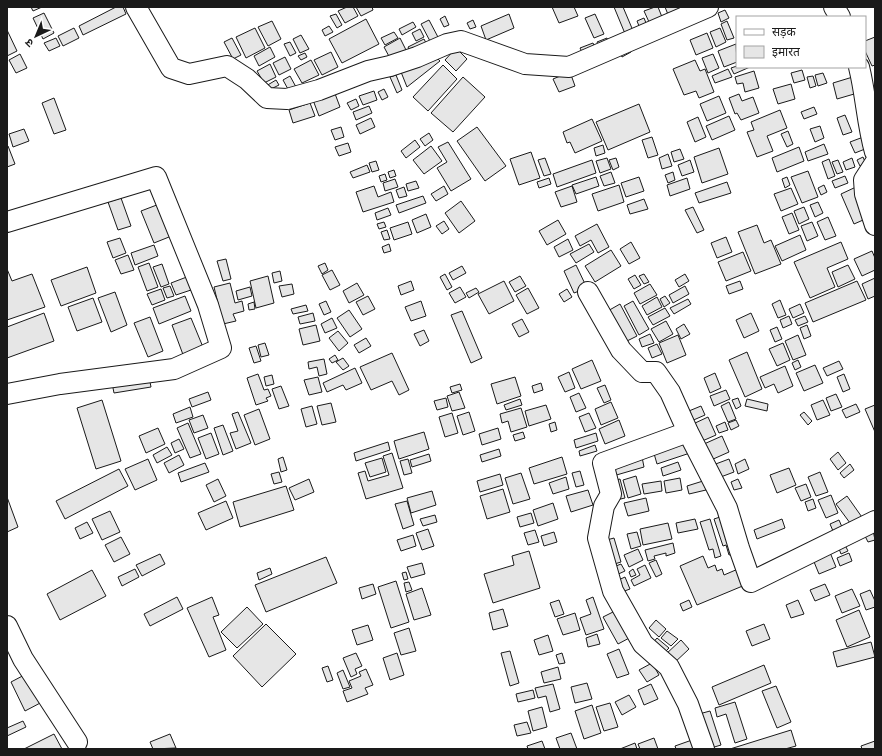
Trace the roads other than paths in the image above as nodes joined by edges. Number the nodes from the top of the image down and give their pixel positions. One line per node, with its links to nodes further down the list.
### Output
1 (136, 7): 2 (street)
2 (708, 7)
3 (834, 7): 4 (street)
4 (839, 16)
5 (860, 68): 6 (street)
6 (875, 152)
7 (875, 163): 9 (street)
8 (7, 222): 11 (street)
9 (875, 225)
10 (588, 292): 12 (street)
11 (7, 394)
12 (688, 432): 13 (street); 16 (street)
13 (875, 522)
14 (7, 626): 15 (street)
15 (77, 742)
16 (704, 749)

